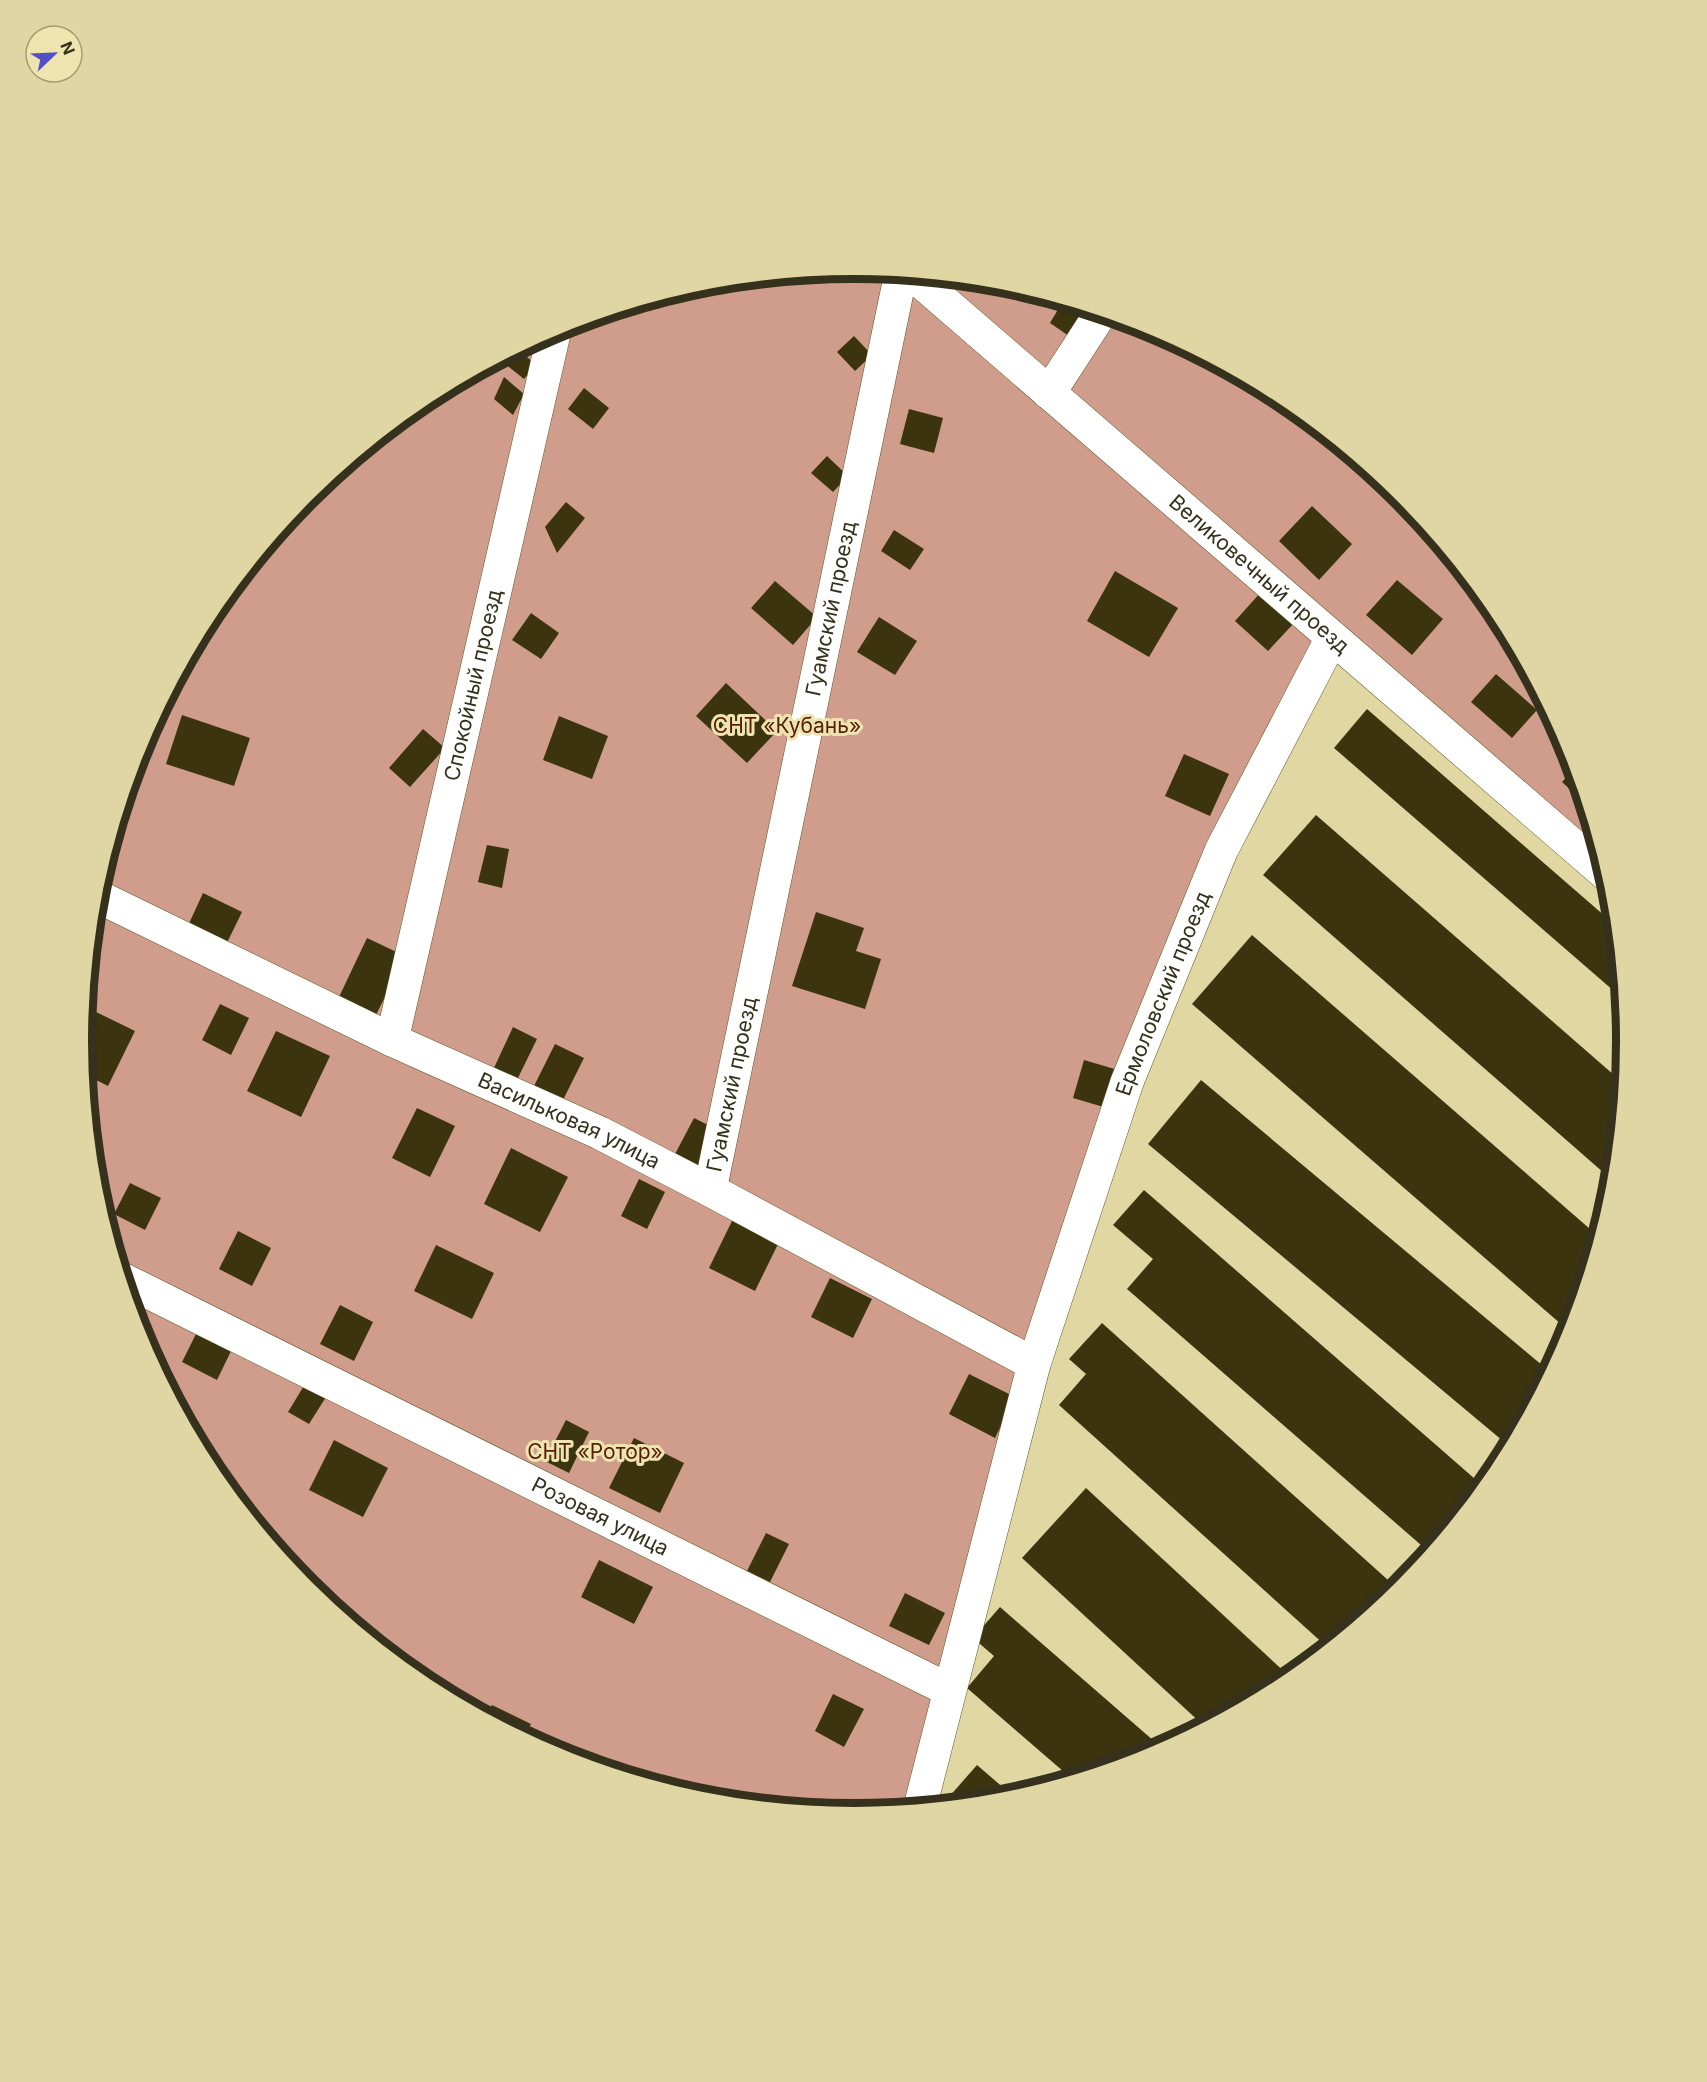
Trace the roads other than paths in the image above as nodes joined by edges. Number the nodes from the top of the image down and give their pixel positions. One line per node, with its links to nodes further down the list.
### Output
1 (899, 281): 10 (street, Гуамский проезд)
2 (922, 283): 5 (street, Великовечный проезд)
3 (1097, 319): 5 (street)
4 (552, 342): 9 (street, Спокойный проезд)
5 (1049, 393): 6 (street, Великовечный проезд)
6 (1332, 638): 7 (street, Великовечный проезд); 12 (street, Ермоловский проезд)
7 (1595, 864)
8 (105, 900): 9 (street, Васильковая улица)
9 (392, 1040): 10 (street, Васильковая улица)
10 (710, 1190): 12 (street, Васильковая улица)
11 (131, 1284): 13 (street, Розовая улица)
12 (1034, 1364): 13 (street, Ермоловский проезд)
13 (949, 1690): 14 (street, Ермоловский проезд)
14 (922, 1799)

